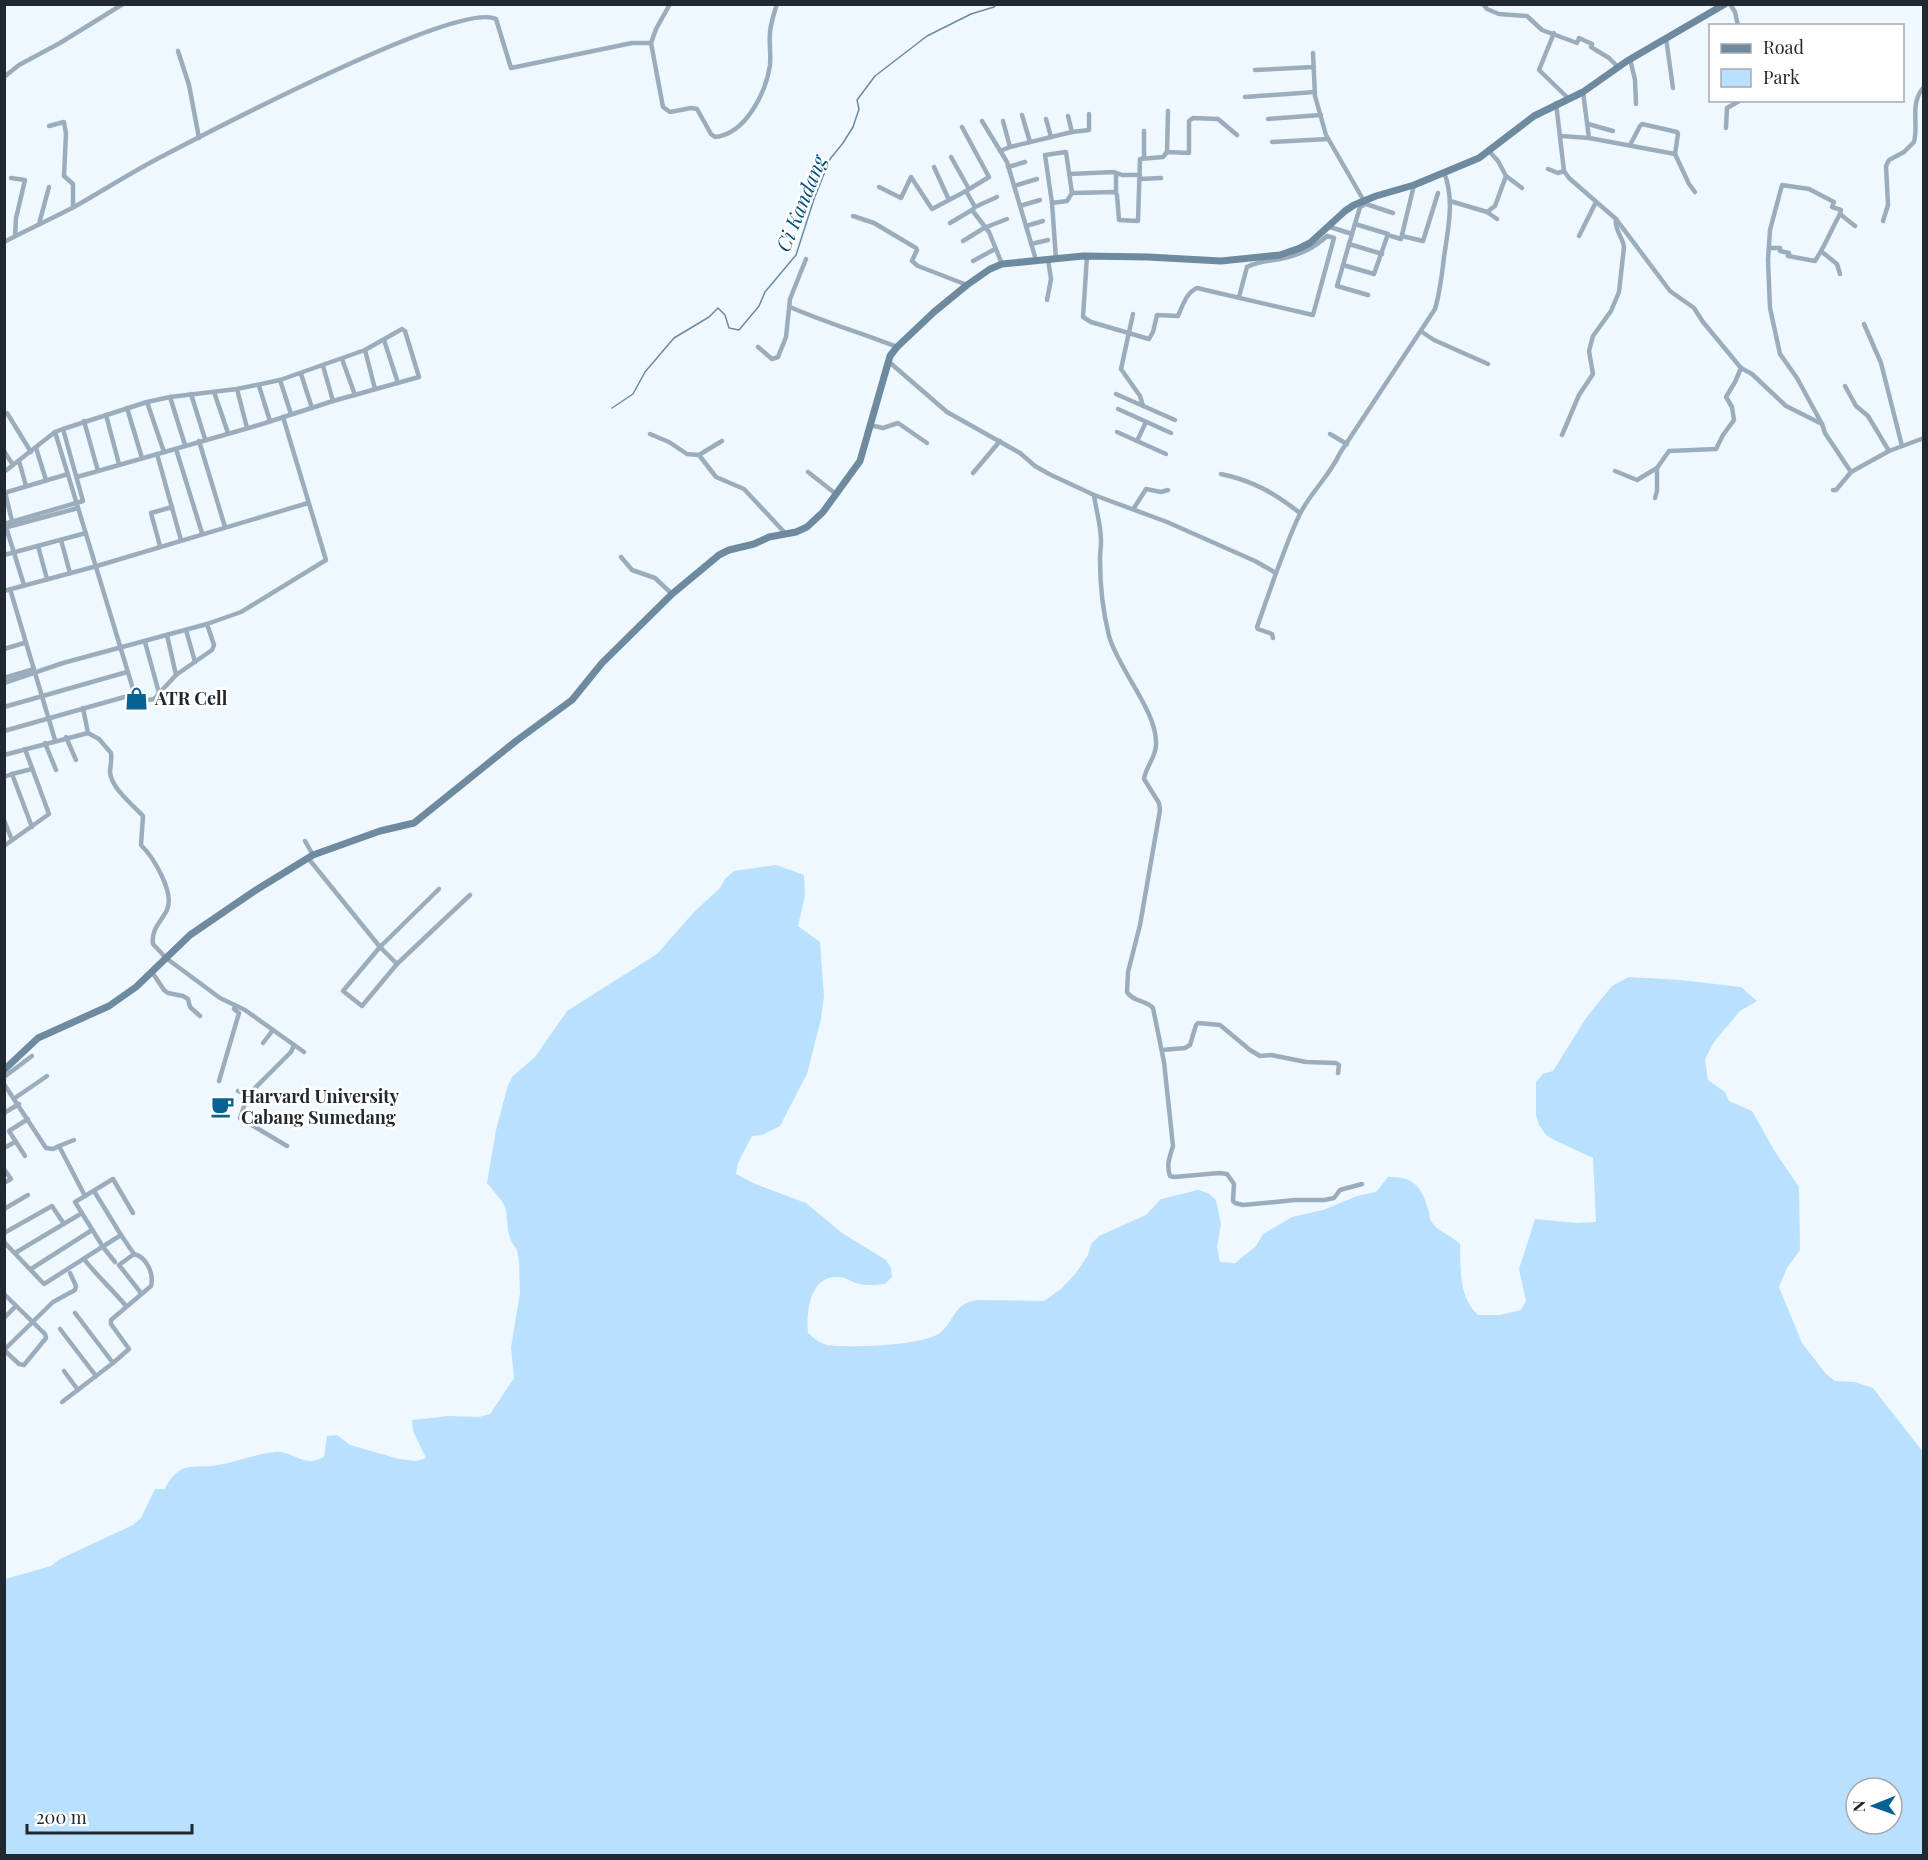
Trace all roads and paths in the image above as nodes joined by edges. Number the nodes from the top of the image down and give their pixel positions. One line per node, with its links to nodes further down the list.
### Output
1 (123, 4): 16 (street)
2 (670, 4): 9 (street)
3 (777, 4): 9 (street)
4 (1483, 4): 7 (street)
5 (1728, 4): 6 (street); 8 (street)
6 (1738, 24)
7 (1554, 33): 14 (street); 22 (street)
8 (1666, 38): 12 (street); 18 (street)
9 (651, 43): 45 (street)
10 (178, 51): 45 (street)
11 (1313, 53): 13 (street)
12 (1630, 59): 14 (street); 25 (street)
13 (1314, 67): 15 (street); 19 (street)
14 (1618, 67): 20 (street)
15 (1255, 70)
16 (4, 77)
17 (1923, 87): 99 (street)
18 (1673, 88)
19 (1315, 92): 21 (street); 30 (street)
20 (1583, 92): 22 (street); 35 (street)
21 (1245, 97)
22 (1569, 99): 24 (street)
23 (1737, 102): 38 (street)
24 (1556, 104): 43 (street); 53 (street)
25 (1636, 104)
26 (1168, 111): 54 (street)
27 (1089, 114): 41 (street)
28 (1022, 115): 48 (street)
29 (1068, 116): 41 (street)
30 (1321, 116): 32 (street); 47 (street)
31 (1046, 119): 44 (street)
32 (1268, 119)
33 (982, 121): 52 (street)
34 (1003, 121): 51 (street)
35 (1588, 124): 40 (street); 46 (street)
36 (49, 126): 89 (street)
37 (962, 127): 76 (street)
38 (1726, 129)
39 (1144, 131): 57 (street)
40 (1613, 131)
41 (1072, 132): 44 (street)
42 (1236, 135): 54 (street)
43 (1562, 136): 46 (street); 62 (street)
44 (1051, 137): 48 (street)
45 (199, 138): 89 (street)
46 (1589, 138): 50 (street)
47 (1328, 139): 49 (street); 84 (street)
48 (1030, 142): 51 (street)
49 (1272, 142)
50 (1630, 145): 55 (street); 55 (street)
51 (1010, 147): 52 (street)
52 (1000, 151): 60 (street)
53 (1489, 151): 63 (street); 66 (street)
54 (1167, 152): 57 (street)
55 (1675, 154): 77 (street)
56 (951, 157): 76 (street)
57 (1144, 158): 67 (street)
58 (1025, 162): 60 (street)
59 (934, 167): 82 (street)
60 (1008, 167): 72 (street)
61 (1548, 169): 62 (street)
62 (1564, 171): 86 (street)
63 (1444, 172): 71 (street); 85 (street)
64 (1116, 173): 65 (street); 67 (street); 79 (street)
65 (1070, 174): 78 (street); 87 (street)
66 (1506, 176): 75 (street); 91 (street)
67 (1140, 177): 69 (street); 79 (street)
68 (11, 178): 109 (street)
69 (1161, 178)
70 (1037, 179): 72 (street)
71 (1414, 185): 84 (street); 111 (street)
72 (1014, 186): 88 (street)
73 (49, 188): 101 (street)
74 (879, 188): 82 (street)
75 (1522, 188)
76 (967, 190): 82 (street); 90 (street)
77 (1695, 192)
78 (1072, 193): 79 (street); 87 (street)
79 (1116, 193)
80 (1438, 193): 111 (street)
81 (998, 197): 90 (street)
82 (949, 200)
83 (1040, 200): 88 (street)
84 (1364, 201): 105 (street)
85 (1450, 201): 91 (street); 138 (street)
86 (1596, 202): 97 (street); 112 (street)
87 (1052, 204): 124 (street)
88 (1020, 206): 103 (street)
89 (73, 207): 101 (street)
90 (974, 209): 100 (street); 106 (street)
91 (1487, 212): 96 (street)
92 (1393, 213): 102 (street)
93 (1840, 214): 104 (street); 118 (street); 120 (street)
94 (853, 216): 130 (street)
95 (1007, 219): 106 (street)
96 (1497, 219)
97 (1616, 219): 147 (street); 185 (street)
98 (1043, 221): 103 (street)
99 (1883, 221)
100 (950, 223)
101 (39, 224): 109 (street)
102 (1355, 224): 108 (street); 121 (street)
103 (1026, 226): 116 (street)
104 (1855, 226)
105 (1330, 227): 107 (street); 108 (street)
106 (984, 228): 114 (street); 119 (street)
107 (1325, 234): 122 (street); 132 (street); 132 (street)
108 (1352, 234): 117 (street)
109 (15, 236): 115 (street)
110 (1391, 236): 111 (street)
111 (1402, 236)
112 (1579, 236)
113 (1048, 240): 116 (street)
114 (963, 241)
115 (4, 242)
116 (1031, 244): 125 (street)
117 (1349, 244): 121 (street); 128 (street)
118 (1769, 248): 120 (street); 175 (street)
119 (995, 249): 126 (street); 127 (street)
120 (1822, 252): 129 (street)
121 (1382, 254): 128 (street)
122 (1087, 256): 124 (street); 137 (street)
123 (806, 259): 134 (street)
124 (1052, 259): 125 (street); 133 (street)
125 (1036, 260): 127 (street)
126 (973, 261)
127 (1002, 264): 130 (street)
128 (1343, 265): 131 (street)
129 (1839, 274)
130 (967, 285): 141 (street)
131 (1368, 295)
132 (1239, 297): 137 (street)
133 (1047, 300)
134 (790, 307): 140 (street); 141 (street)
135 (1132, 314): 137 (street)
136 (1864, 324): 195 (street)
137 (1129, 332): 162 (street)
138 (1422, 332): 145 (street); 193 (street)
139 (384, 340): 142 (street); 150 (street); 150 (street)
140 (758, 347)
141 (897, 347): 144 (street)
142 (365, 350): 143 (street); 154 (street)
143 (342, 359): 146 (street); 158 (street)
144 (888, 361): 176 (street); 190 (street)
145 (1488, 364)
146 (322, 366): 148 (street); 160 (street)
147 (1741, 368): 175 (street); 209 (street)
148 (301, 374): 149 (street); 164 (street)
149 (280, 381): 151 (street); 168 (street)
150 (398, 383): 154 (street)
151 (259, 386): 153 (street); 173 (street)
152 (1845, 386): 199 (street)
153 (237, 389): 155 (street); 177 (street)
154 (375, 389): 158 (street)
155 (214, 392): 156 (street); 181 (street)
156 (191, 394): 159 (street); 187 (street)
157 (1116, 394): 162 (street)
158 (355, 395): 160 (street)
159 (170, 397): 161 (street); 194 (street)
160 (333, 400): 164 (street)
161 (147, 402): 163 (street); 201 (street)
162 (1143, 406): 166 (street)
163 (127, 408): 169 (street); 205 (street)
164 (312, 408): 168 (street)
165 (1118, 409): 174 (street)
166 (1154, 410): 171 (street); 174 (street)
167 (7, 413): 200 (street)
168 (291, 414): 170 (street)
169 (106, 415): 172 (street); 208 (street)
170 (284, 417): 173 (street); 227 (street)
171 (1175, 420)
172 (84, 421): 178 (street); 210 (street)
173 (270, 421): 177 (street)
174 (1147, 422): 182 (street); 191 (street)
175 (1822, 424): 214 (street)
176 (870, 425): 192 (street); 224 (street)
177 (247, 428): 181 (street)
178 (63, 429): 179 (street); 218 (street)
179 (55, 432): 196 (street); 216 (street)
180 (1117, 432): 191 (street)
181 (228, 433): 187 (street)
182 (1171, 433)
183 (650, 434): 204 (street)
184 (1330, 434): 193 (street)
185 (1562, 435)
186 (1923, 438): 195 (street)
187 (205, 439): 188 (street)
188 (199, 441): 194 (street); 234 (street)
189 (722, 441): 204 (street)
190 (1000, 441): 215 (street); 225 (street)
191 (1137, 441): 202 (street)
192 (927, 443)
193 (1347, 444): 231 (street)
194 (185, 445): 197 (street)
195 (1902, 446): 199 (street)
196 (36, 448): 200 (street); 219 (street)
197 (176, 448): 201 (street); 236 (street)
198 (4, 451): 207 (street)
199 (1889, 451): 214 (street)
200 (31, 452): 206 (street)
201 (164, 452): 203 (street)
202 (1166, 453)
203 (157, 454): 205 (street); 229 (street)
204 (699, 455): 237 (street)
205 (142, 458): 208 (street)
206 (19, 461): 207 (street); 220 (street)
207 (13, 465): 212 (street)
208 (119, 465): 210 (street)
209 (1657, 468): 211 (street); 226 (street)
210 (98, 471): 218 (street)
211 (1615, 471)
212 (4, 472)
213 (808, 472): 224 (street)
214 (1851, 472): 222 (street)
215 (973, 473)
216 (68, 474): 219 (street); 228 (street)
217 (1221, 474): 231 (street)
218 (77, 477): 228 (street)
219 (46, 480): 220 (street)
220 (26, 486): 223 (street)
221 (1168, 490): 230 (street)
222 (1833, 490)
223 (5, 492): 232 (street)
224 (836, 494): 237 (street)
225 (1094, 495): 230 (street); 301 (street)
226 (1655, 498)
227 (308, 503): 234 (street); 252 (street)
228 (77, 505): 232 (street); 233 (street); 235 (street)
229 (172, 507): 239 (street); 241 (street)
230 (1134, 508): 247 (street)
231 (1300, 513): 247 (street)
232 (12, 522): 233 (street)
233 (5, 526): 242 (street)
234 (225, 526): 236 (street)
235 (86, 533): 238 (street); 245 (street)
236 (202, 533): 239 (street)
237 (786, 534): 251 (street)
238 (62, 540): 240 (street); 246 (street)
239 (181, 540): 241 (street)
240 (38, 546): 242 (street); 248 (street)
241 (160, 546): 245 (street)
242 (14, 552): 243 (street); 249 (street)
243 (4, 555)
244 (621, 557): 251 (street)
245 (97, 566): 246 (street); 259 (street)
246 (70, 573): 248 (street)
247 (1276, 573): 255 (street)
248 (47, 579): 249 (street)
249 (24, 585): 250 (street)
250 (7, 590): 257 (street)
251 (672, 594): 289 (street)
252 (207, 624): 253 (street); 260 (street)
253 (186, 630): 254 (street); 260 (street)
254 (167, 635): 256 (street); 263 (street)
255 (1274, 638)
256 (145, 642): 259 (street); 266 (street)
257 (24, 643): 258 (street); 261 (street)
258 (5, 648)
259 (122, 648): 261 (street); 262 (street)
260 (195, 662): 263 (street)
261 (34, 672): 264 (street); 265 (street); 268 (street)
262 (127, 672): 267 (street); 268 (street)
263 (176, 675): 266 (street)
264 (4, 678)
265 (4, 682)
266 (159, 693): 267 (street)
267 (135, 694): 270 (street)
268 (41, 696): 269 (street); 271 (street)
269 (4, 707)
270 (83, 708): 271 (street); 273 (street)
271 (47, 718): 272 (street); 275 (street)
272 (4, 731)
273 (88, 732): 274 (street); 293 (street)
274 (66, 737): 275 (street); 279 (street)
275 (55, 741): 276 (street)
276 (45, 743): 277 (street); 281 (street)
277 (25, 749): 278 (street); 280 (street)
278 (4, 755)
279 (76, 760)
280 (32, 769): 282 (street); 285 (street)
281 (56, 770)
282 (12, 774): 283 (street); 285 (street)
283 (4, 777)
284 (4, 820): 286 (street)
285 (32, 827): 286 (street)
286 (12, 840): 288 (street)
287 (305, 841): 289 (street)
288 (4, 846)
289 (311, 856): 292 (street); 293 (street)
290 (439, 889): 292 (street)
291 (470, 895): 294 (street)
292 (380, 947): 294 (street); 294 (street)
293 (166, 958): 295 (street); 296 (street)
294 (397, 964)
295 (152, 972): 297 (street); 304 (street)
296 (235, 1006): 298 (street); 308 (street)
297 (200, 1016)
298 (273, 1030): 299 (street); 300 (street)
299 (263, 1043)
300 (294, 1045): 302 (street); 311 (street)
301 (1162, 1050): 305 (street); 324 (street)
302 (304, 1052)
303 (32, 1056): 307 (street)
304 (4, 1070)
305 (1338, 1073)
306 (47, 1076): 312 (street)
307 (4, 1077)
308 (219, 1081)
309 (5, 1084): 312 (street)
310 (238, 1091): 311 (street)
311 (248, 1095): 319 (street)
312 (15, 1098): 313 (street)
313 (19, 1104): 314 (street); 315 (street)
314 (4, 1113)
315 (28, 1119): 317 (street); 318 (street)
316 (74, 1140): 318 (street)
317 (15, 1142): 320 (street); 321 (street)
318 (59, 1146): 327 (street)
319 (287, 1146)
320 (4, 1148)
321 (24, 1156)
322 (4, 1169): 323 (street)
323 (4, 1183)
324 (1362, 1184)
325 (94, 1191): 327 (street); 330 (street); 334 (street)
326 (28, 1195): 328 (street)
327 (85, 1196): 329 (street)
328 (4, 1209)
329 (82, 1213): 331 (street); 332 (street)
330 (133, 1213)
331 (64, 1224): 333 (street); 337 (street)
332 (92, 1230): 336 (street); 341 (street)
333 (4, 1233)
334 (121, 1235): 336 (street); 338 (street)
335 (4, 1242): 337 (street)
336 (103, 1247): 339 (street); 340 (street)
337 (15, 1253): 341 (street)
338 (134, 1254): 345 (street); 345 (street)
339 (84, 1259): 343 (street); 348 (street)
340 (115, 1262)
341 (31, 1269): 343 (street)
342 (70, 1273): 351 (street)
343 (44, 1284): 344 (street)
344 (37, 1288)
345 (141, 1293): 348 (street)
346 (4, 1294): 347 (street)
347 (16, 1306): 350 (street); 351 (street)
348 (126, 1306): 354 (street)
349 (75, 1313): 354 (street)
350 (4, 1318)
351 (33, 1322): 353 (street); 353 (street)
352 (60, 1329): 356 (street)
353 (5, 1350)
354 (113, 1363): 356 (street)
355 (64, 1371): 357 (street)
356 (96, 1376): 357 (street)
357 (78, 1390): 358 (street)
358 (62, 1402)

